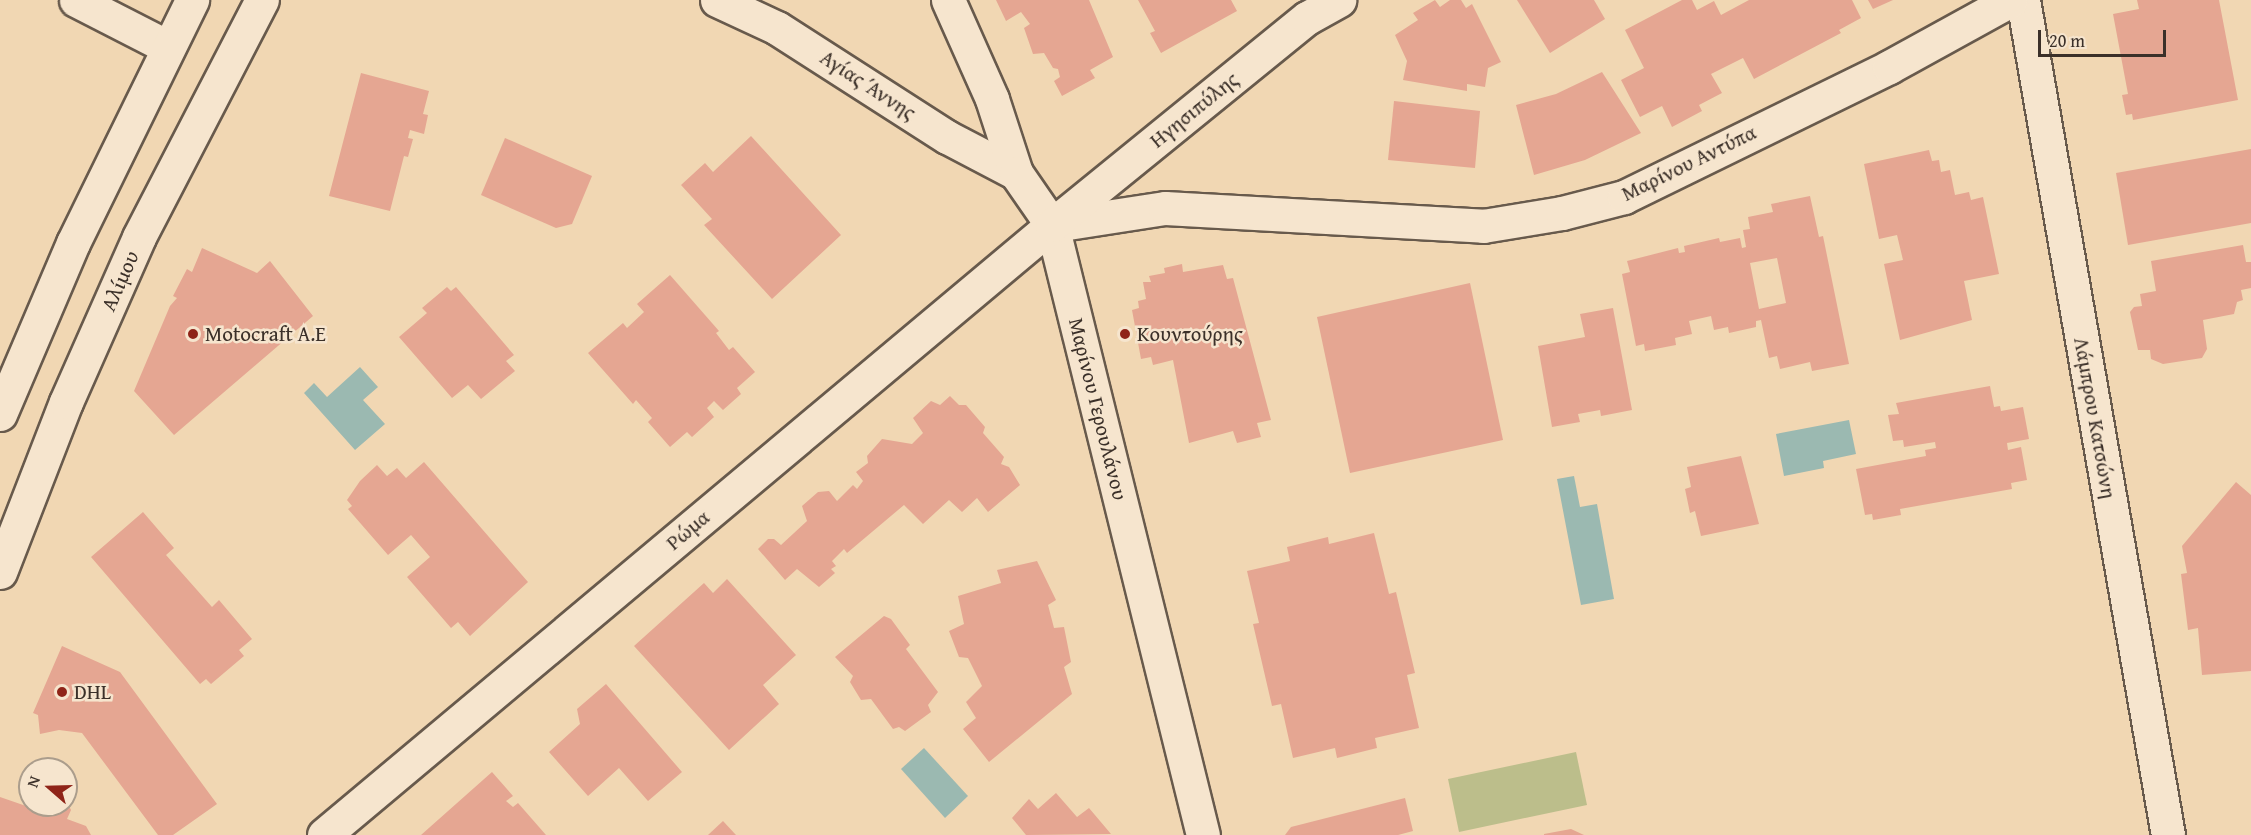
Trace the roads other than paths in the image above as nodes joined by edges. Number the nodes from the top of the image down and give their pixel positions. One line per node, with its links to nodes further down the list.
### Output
1 (76, 0): 10 (street)
2 (192, 0): 10 (street)
3 (262, 0): 14 (street, Αλίμου)
4 (717, 0): 11 (street, Αγίας Άννης)
5 (948, 0): 11 (street, Μαρίνου Γερουλάνου)
6 (1339, 0): 9 (street, Ηγησιπύλης)
7 (2011, 0): 12 (street, Μαρίνου Αντύπα)
8 (2023, 0): 17 (street, Λάμπρου Κατσώνη)
9 (1303, 9): 12 (street, Ηγησιπύλης)
10 (168, 47): 13 (street)
11 (1017, 173): 12 (street, Μαρίνου Γερουλάνου)
12 (1052, 225): 15 (street, Ρώμα); 16 (street, Μαρίνου Γερουλάνου)
13 (4, 397)
14 (0, 572)
15 (324, 835)
16 (1203, 835)
17 (2168, 835)

